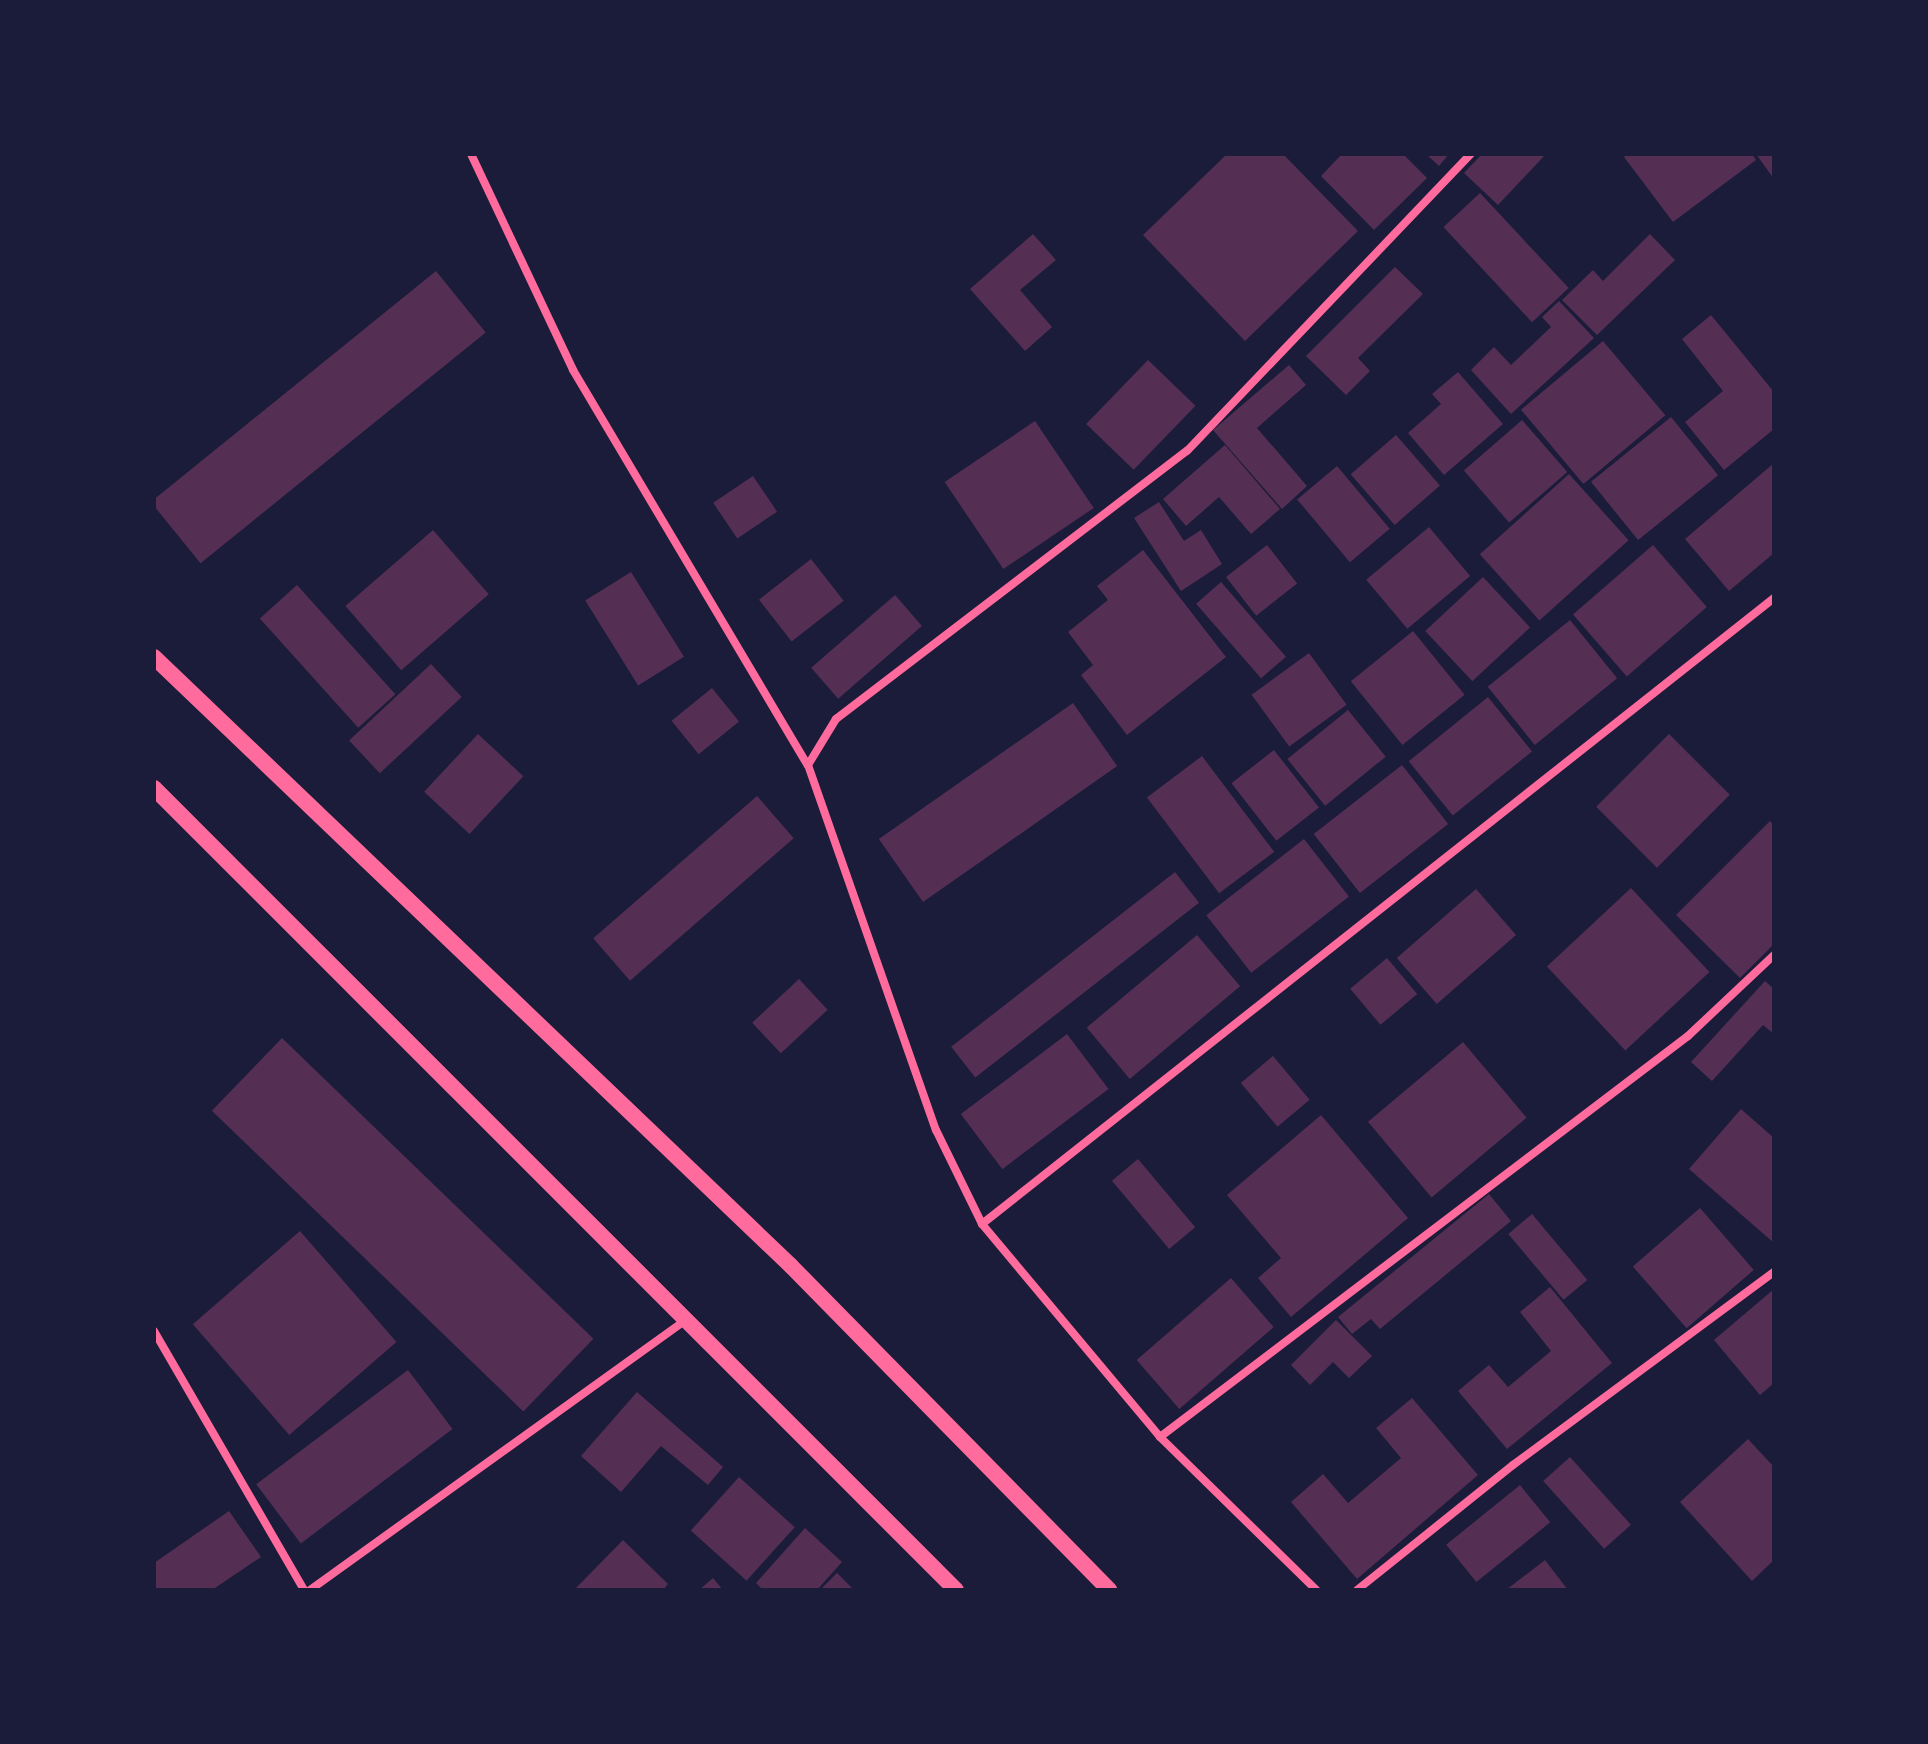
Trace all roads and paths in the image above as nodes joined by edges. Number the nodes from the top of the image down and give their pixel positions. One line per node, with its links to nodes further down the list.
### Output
1 (471, 154): 5 (street)
2 (1471, 154): 5 (street)
3 (1774, 598): 8 (street)
4 (154, 657): 15 (main road)
5 (808, 765): 8 (street)
6 (154, 788): 10 (main road)
7 (1774, 955): 12 (street)
8 (982, 1224): 12 (street)
9 (1774, 1272): 17 (street)
10 (688, 1318): 13 (street); 14 (main road)
11 (154, 1331): 13 (street)
12 (1160, 1437): 16 (street)
13 (307, 1590)
14 (956, 1590)
15 (1109, 1590)
16 (1316, 1590)
17 (1357, 1590)

